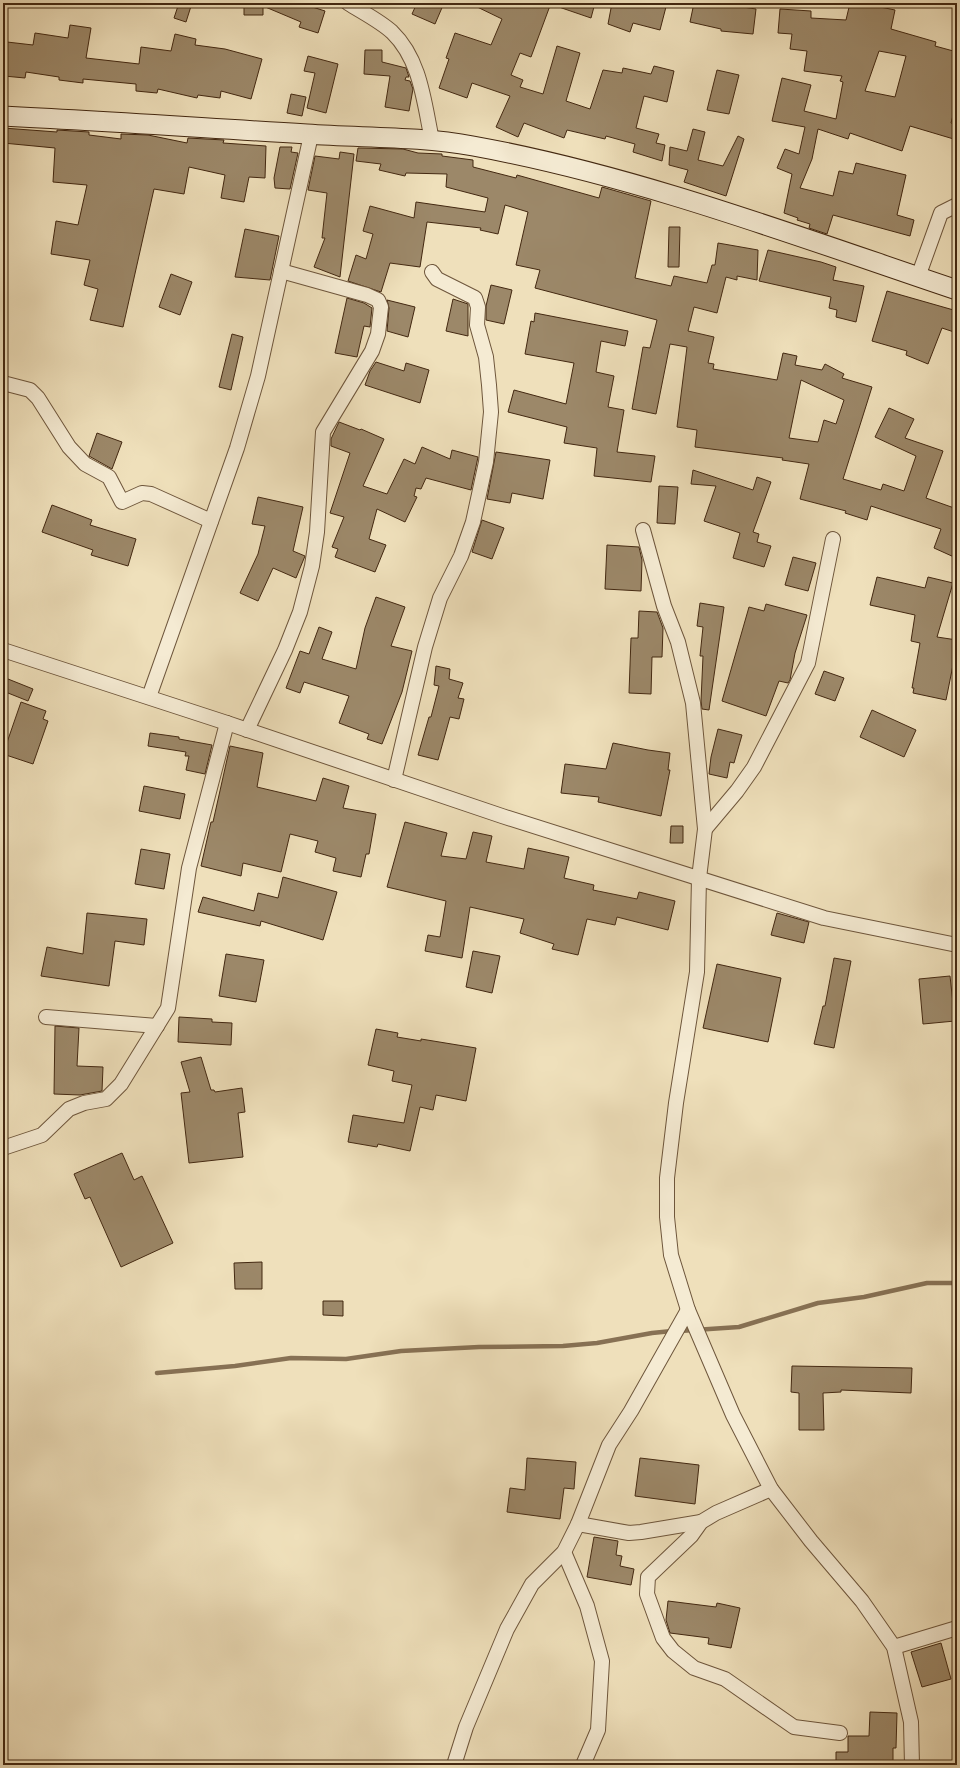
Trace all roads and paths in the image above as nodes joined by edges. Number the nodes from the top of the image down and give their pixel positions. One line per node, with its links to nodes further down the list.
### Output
1 (348, 3): 4 (street)
2 (3, 116): 3 (main road)
3 (311, 135): 4 (main road); 6 (street)
4 (432, 140): 8 (main road)
5 (957, 205): 8 (street)
6 (281, 271): 11 (street); 17 (street)
7 (432, 272): 18 (street)
8 (918, 277): 9 (main road)
9 (957, 290)
10 (3, 383): 11 (street)
11 (211, 521): 15 (street)
12 (643, 530): 19 (street)
13 (833, 540): 19 (street)
14 (3, 650): 15 (street)
15 (148, 697): 16 (street)
16 (227, 723): 17 (street); 23 (street)
17 (247, 730): 18 (street)
18 (394, 780): 20 (street)
19 (705, 829): 20 (street)
20 (699, 878): 21 (street); 25 (street)
21 (957, 945)
22 (46, 1017): 23 (street)
23 (157, 1026): 24 (street)
24 (3, 1148)
25 (688, 1310): 26 (street); 28 (street)
26 (771, 1489): 27 (street); 31 (street)
27 (701, 1522): 28 (street); 32 (street)
28 (578, 1524): 29 (street)
29 (564, 1552): 33 (street); 34 (street)
30 (957, 1628): 31 (street)
31 (894, 1647): 35 (street)
32 (840, 1733)
33 (454, 1765)
34 (583, 1765)
35 (912, 1765)

